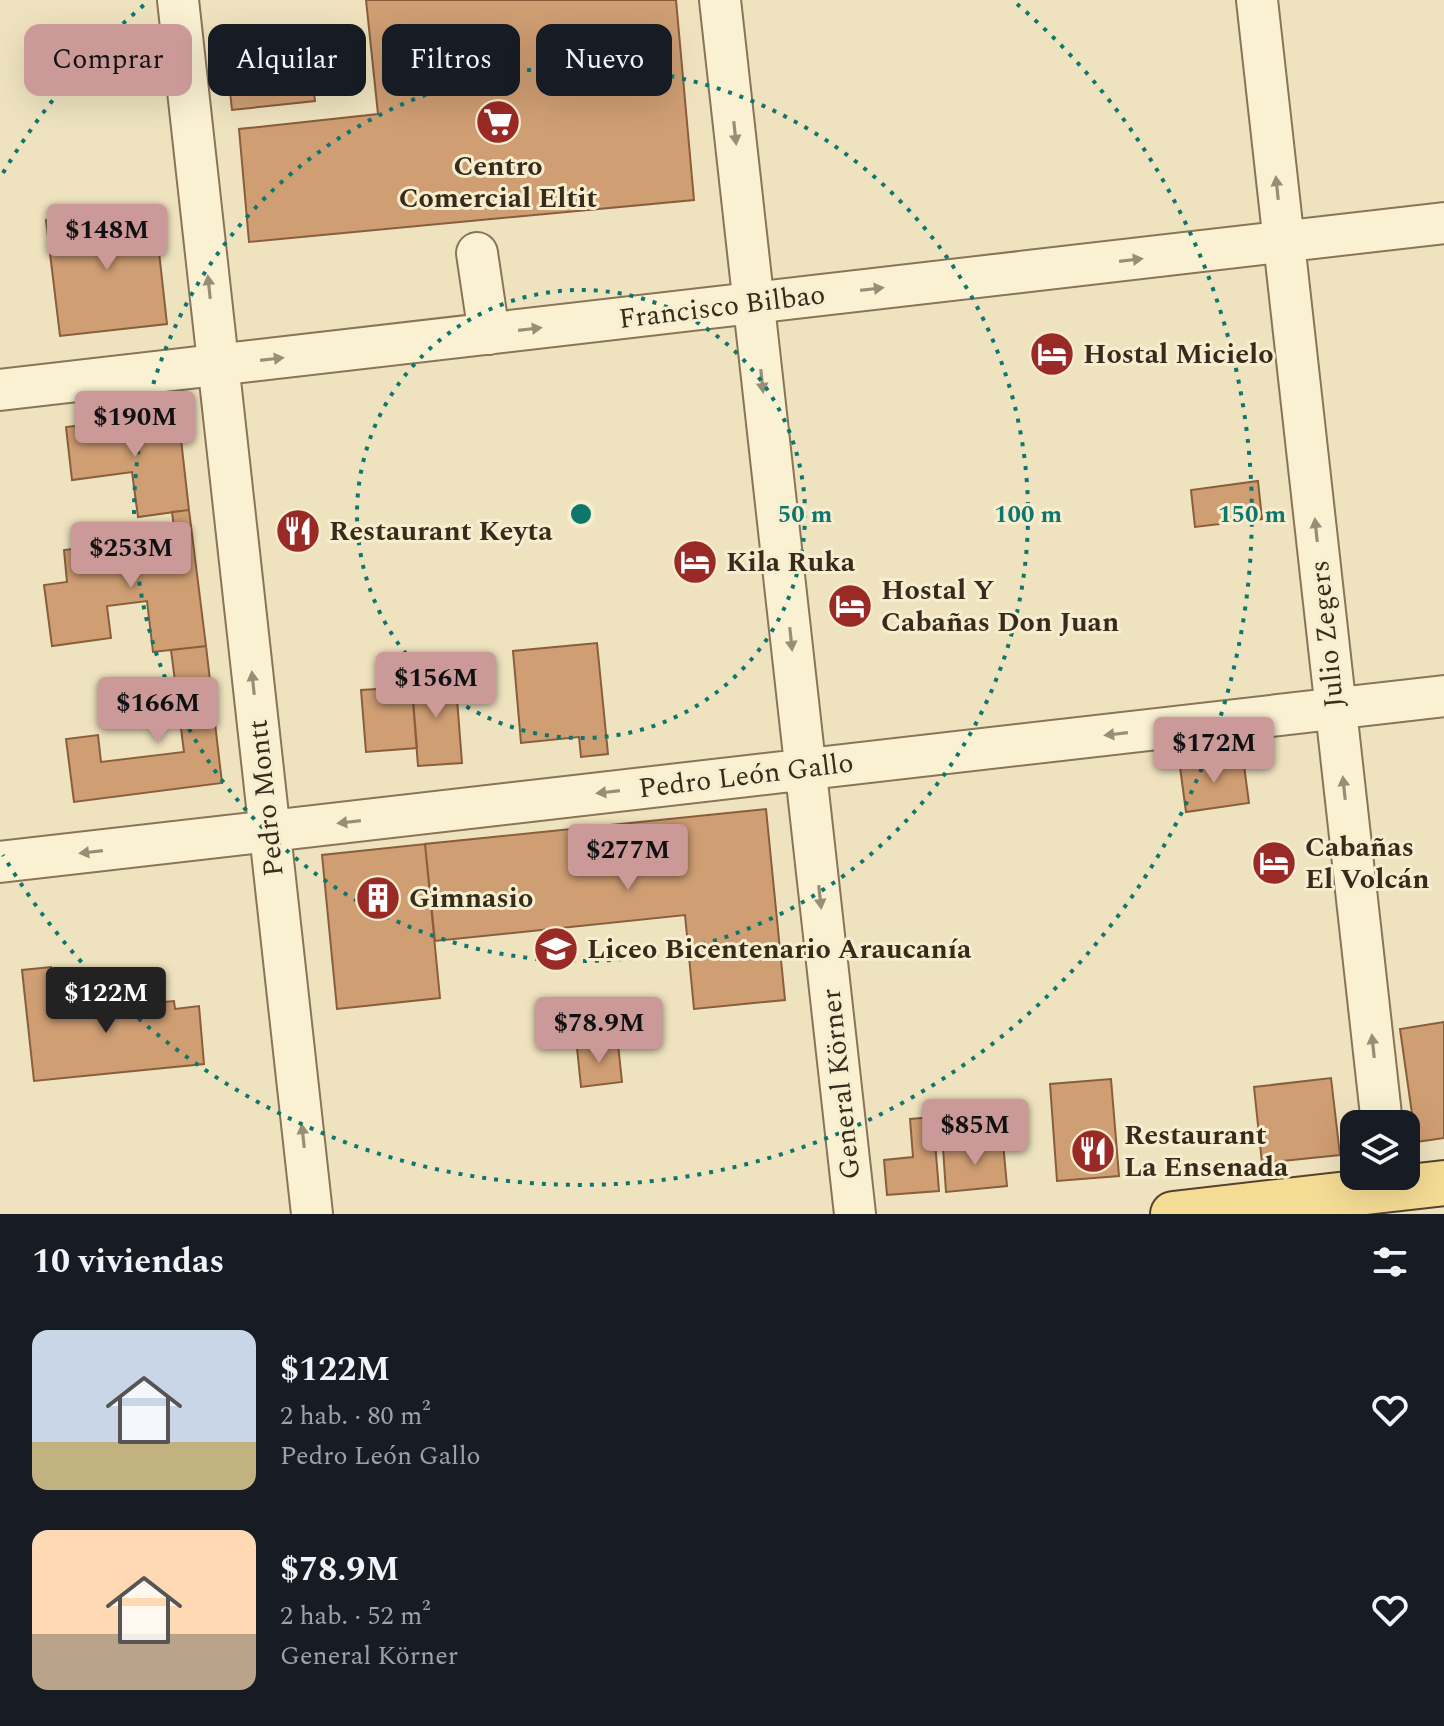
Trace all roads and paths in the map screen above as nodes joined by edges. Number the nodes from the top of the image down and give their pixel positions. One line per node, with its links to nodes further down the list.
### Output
1 (178, 0): 9 (street, Pedro Montt, one-way to 1)
2 (720, 0): 7 (street, General Körner, one-way to 7)
3 (1257, 0): 5 (street, Julio Zegers, one-way to 3)
4 (1444, 223): 5 (street, Francisco Bilbao)
5 (1283, 242): 7 (street, Francisco Bilbao, one-way to 5); 12 (street, Julio Zegers, one-way to 5)
6 (477, 253): 8 (street)
7 (754, 303): 8 (street, Francisco Bilbao, one-way to 7); 13 (street, General Körner, one-way to 13)
8 (489, 334): 9 (street, Francisco Bilbao, one-way to 8)
9 (218, 365): 10 (street, Francisco Bilbao); 14 (street, Pedro Montt, one-way to 9)
10 (0, 390)
11 (1444, 696): 12 (street, Pedro León Gallo)
12 (1335, 709): 13 (street, Pedro León Gallo, one-way to 13); 16 (street, Julio Zegers, one-way to 12)
13 (806, 770): 14 (street, Pedro León Gallo, one-way to 14); 20 (street, General Körner, one-way to 20)
14 (270, 831): 15 (street, Pedro León Gallo, one-way to 15); 19 (street, Pedro Montt, one-way to 14)
15 (0, 862)
16 (1380, 1110)
17 (1444, 1183): 18 (main road)
18 (1389, 1193): 21 (main road)
19 (312, 1214)
20 (855, 1214)
21 (1173, 1214)

